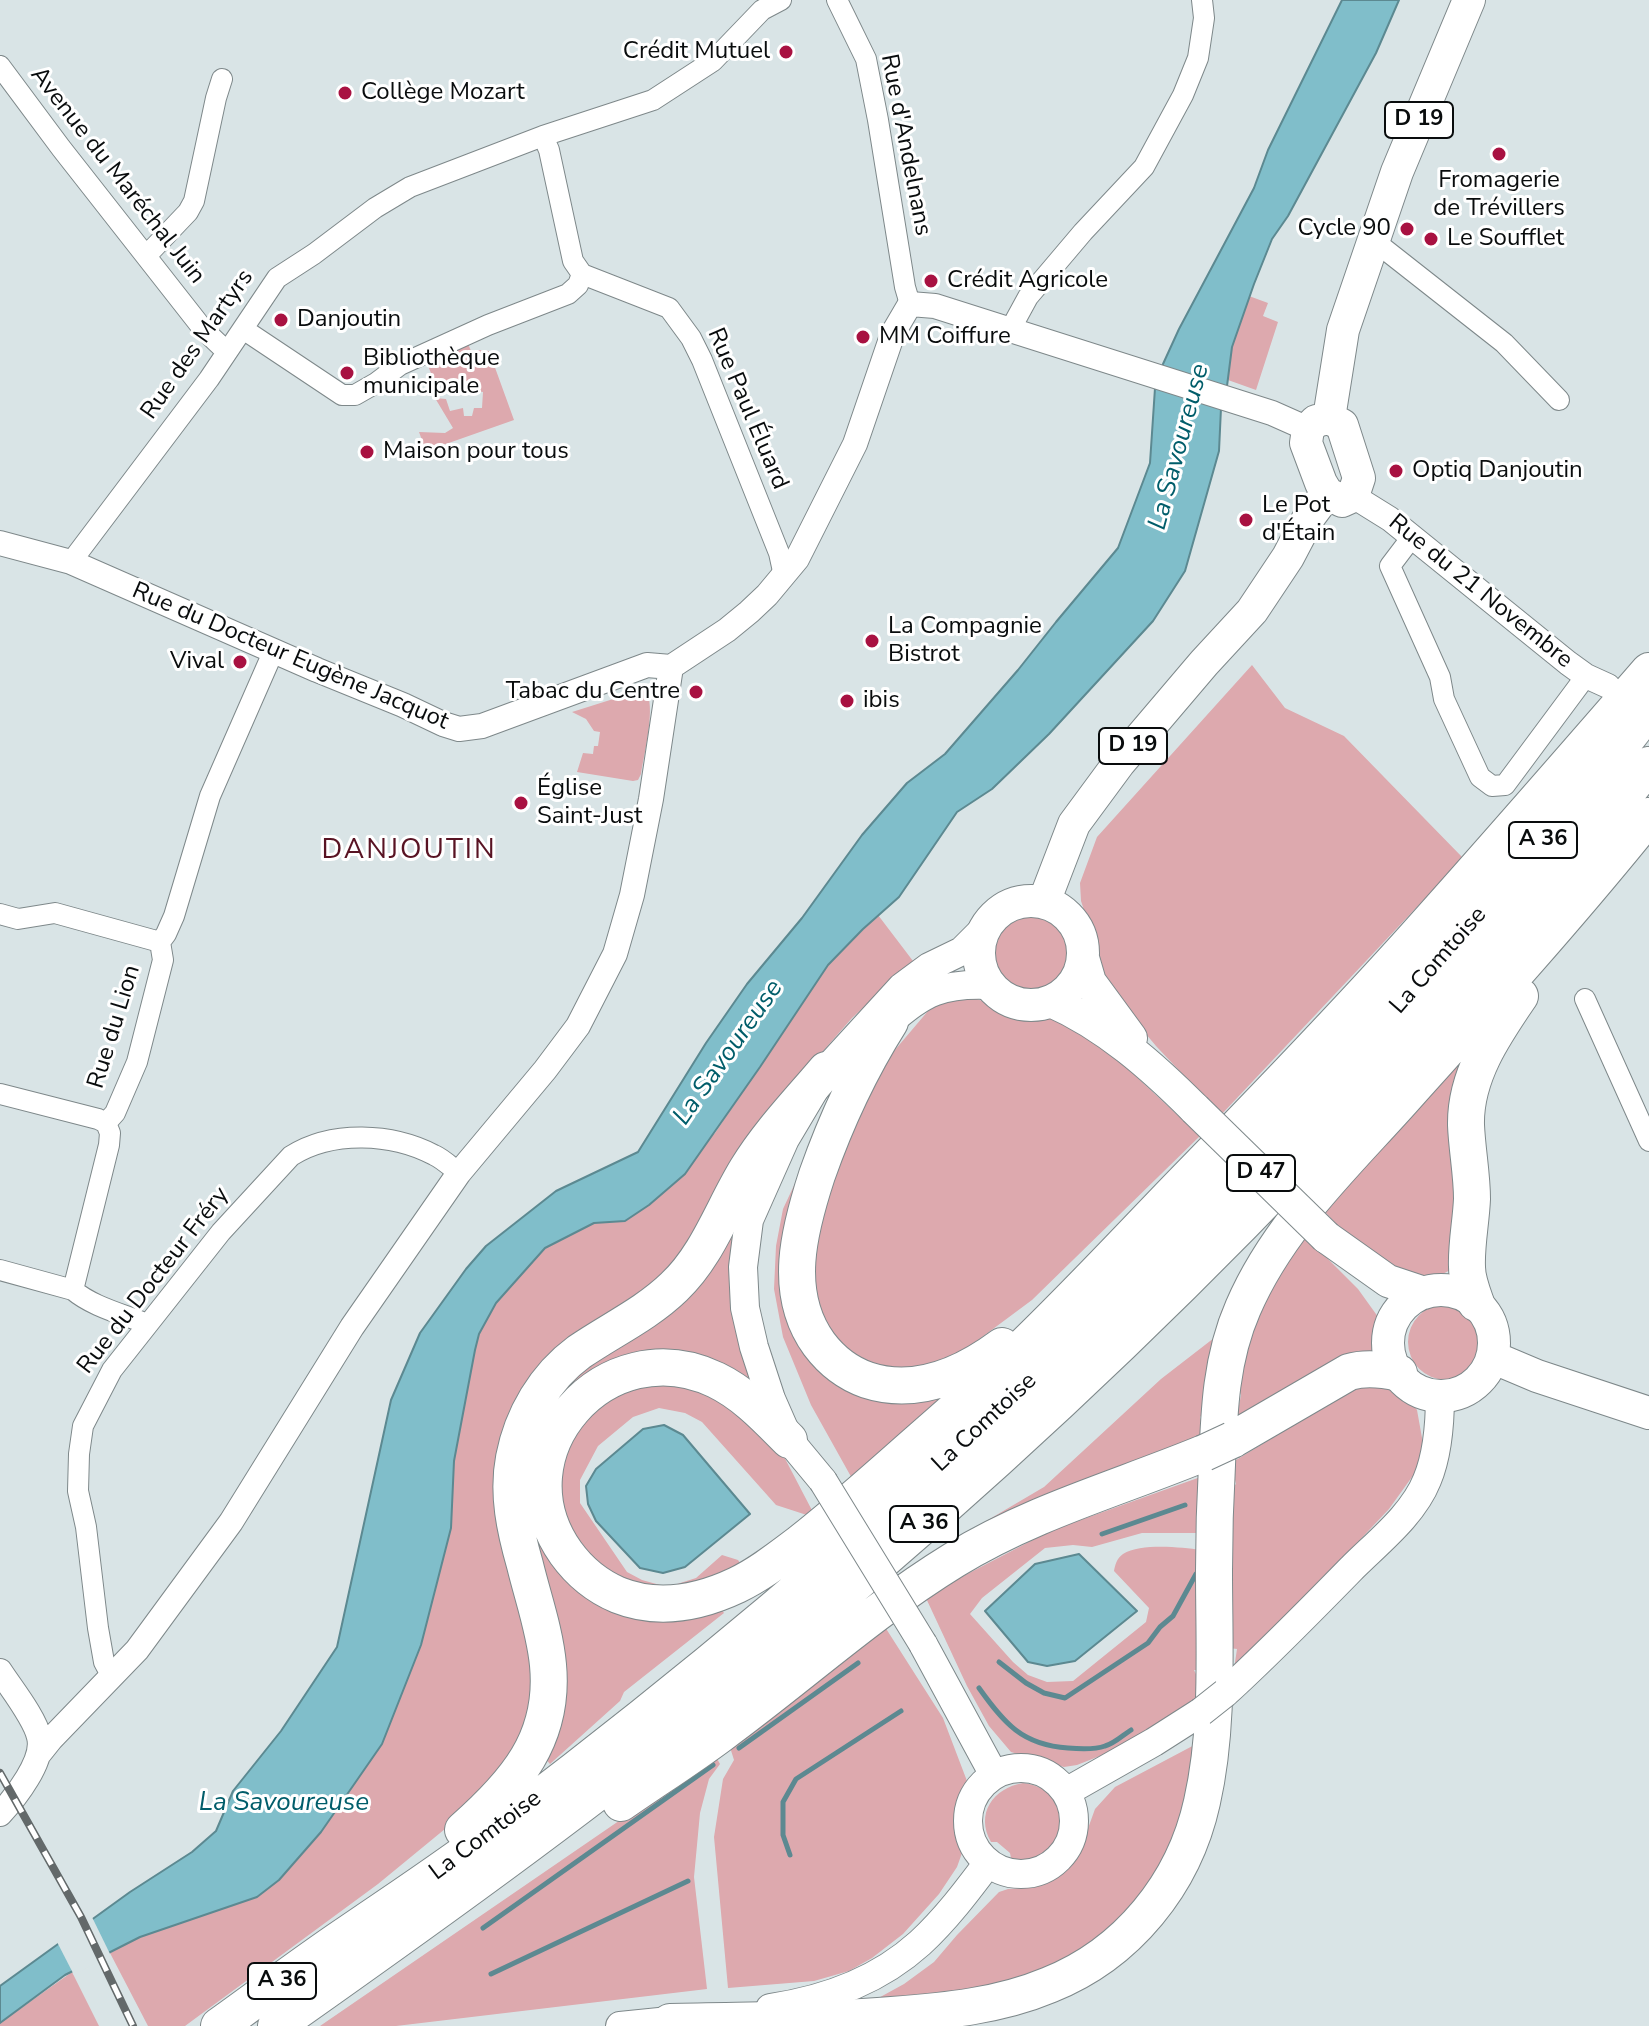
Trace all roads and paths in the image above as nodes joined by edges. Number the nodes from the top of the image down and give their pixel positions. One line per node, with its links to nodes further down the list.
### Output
1 (781, 0): 7 (street, Rue des Martyrs)
2 (837, 0): 11 (street, Rue d'Andelnans)
3 (1202, 0): 13 (street)
4 (1469, 0): 8 (main road, D 19)
5 (0, 66): 9 (street, Avenue du Maréchal Juin)
6 (222, 79): 9 (street)
7 (543, 136): 10 (street); 12 (street, Rue des Martyrs)
8 (1373, 240): 15 (street); 16 (main road, D 19)
9 (146, 256): 14 (street, Avenue du Maréchal Juin)
10 (582, 274): 12 (street); 21 (street, Rue Paul Éluard)
11 (910, 304): 13 (street); 21 (street, Rue du Docteur Eugène Jacquot)
12 (243, 329): 14 (street, Rue des Martyrs)
13 (1010, 330): 16 (street)
14 (227, 352): 20 (street, Rue des Martyrs)
15 (1559, 400)
16 (1318, 423): 17 (main road)
17 (1340, 495): 18 (street, Rue du 21 Novembre); 30 (main road, D 19)
18 (1412, 537): 25 (street, Rue du 21 Novembre); 25 (street)
19 (0, 543): 20 (street, Rue du Docteur Eugène Jacquot)
20 (71, 562): 22 (street, Rue du Docteur Eugène Jacquot)
21 (784, 576): 23 (street, Rue du Docteur Eugène Jacquot)
22 (274, 650): 23 (street, Rue du Docteur Eugène Jacquot); 33 (street, Rue du Lion)
23 (671, 667): 44 (street)
24 (1649, 671): 46 (highway)
25 (1597, 681)
26 (1649, 710): 66 (highway, La Comtoise / A 36)
27 (1649, 765): 67 (highway, La Comtoise / A 36)
28 (1649, 816): 29 (highway)
29 (1604, 872): 50 (highway); 68 (highway)
30 (1044, 902): 32 (main road); 34 (main road)
31 (0, 914): 33 (street)
32 (984, 929): 35 (main road); 39 (main road)
33 (160, 942): 42 (street, Rue du Lion)
34 (1083, 958): 37 (main road); 40 (main road, D 47)
35 (989, 985): 37 (main road); 38 (main road)
36 (1585, 999): 43 (street)
37 (1051, 1001): 40 (main road, D 47)
38 (890, 1022): 46 (highway); 58 (main road)
39 (826, 1070): 57 (main road); 66 (highway)
40 (1158, 1072): 45 (main road, D 47, bridge)
41 (0, 1094): 42 (street)
42 (106, 1123): 48 (street, Rue du Lion)
43 (1649, 1141)
44 (459, 1173): 51 (street, Rue du Docteur Fréry); 60 (street)
45 (1326, 1237): 49 (main road, D 47); 52 (main road, D 47)
46 (1114, 1253): 57 (highway)
47 (0, 1270): 48 (street)
48 (73, 1290): 51 (street)
49 (1424, 1293): 50 (main road); 52 (main road)
50 (1476, 1303): 53 (main road)
51 (147, 1324): 60 (street, Rue du Docteur Fréry)
52 (1391, 1327): 54 (main road)
53 (1492, 1357): 55 (main road); 56 (main road)
54 (1399, 1373): 55 (main road); 67 (highway)
55 (1440, 1395): 63 (main road, bridge)
56 (1649, 1413)
57 (789, 1440): 58 (main road)
58 (823, 1481): 62 (main road, bridge)
59 (0, 1671): 61 (street)
60 (111, 1675): 61 (street)
61 (39, 1754): 64 (street)
62 (994, 1775): 63 (main road); 65 (main road)
63 (1066, 1792): 65 (main road)
64 (0, 1814)
65 (988, 1863): 68 (main road)
66 (345, 1936): 69 (highway, La Comtoise / A 36)
67 (326, 1991): 70 (highway, La Comtoise / A 36)
68 (670, 2022): 71 (main road)
69 (219, 2026)
70 (276, 2026)
71 (620, 2026)

